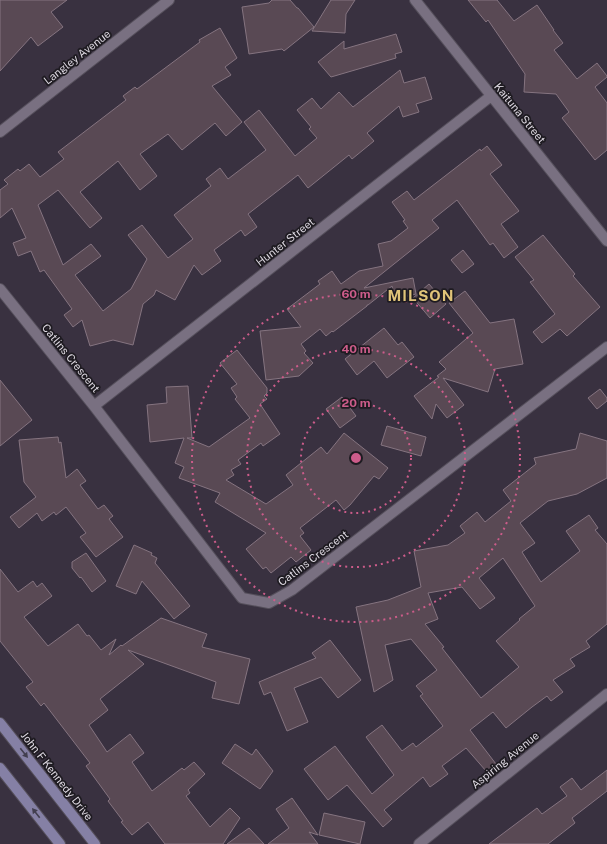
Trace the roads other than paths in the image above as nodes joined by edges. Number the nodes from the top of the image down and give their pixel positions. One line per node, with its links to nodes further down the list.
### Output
1 (169, 0): 4 (street, Langley Avenue)
2 (415, 0): 3 (street, Kaituna Street)
3 (491, 96): 5 (street, Kaituna Street); 8 (street, Hunter Street)
4 (0, 132)
5 (607, 241)
6 (0, 289): 8 (street, Catlins Crescent)
7 (607, 347): 8 (street, Catlins Crescent)
8 (94, 406)
9 (607, 694): 14 (street, Aspiring Avenue)
10 (0, 723): 13 (main road, John F Kennedy Drive, one-way to 13)
11 (0, 768): 12 (main road, one-way to 11)
12 (60, 844)
13 (95, 844)
14 (419, 844)

